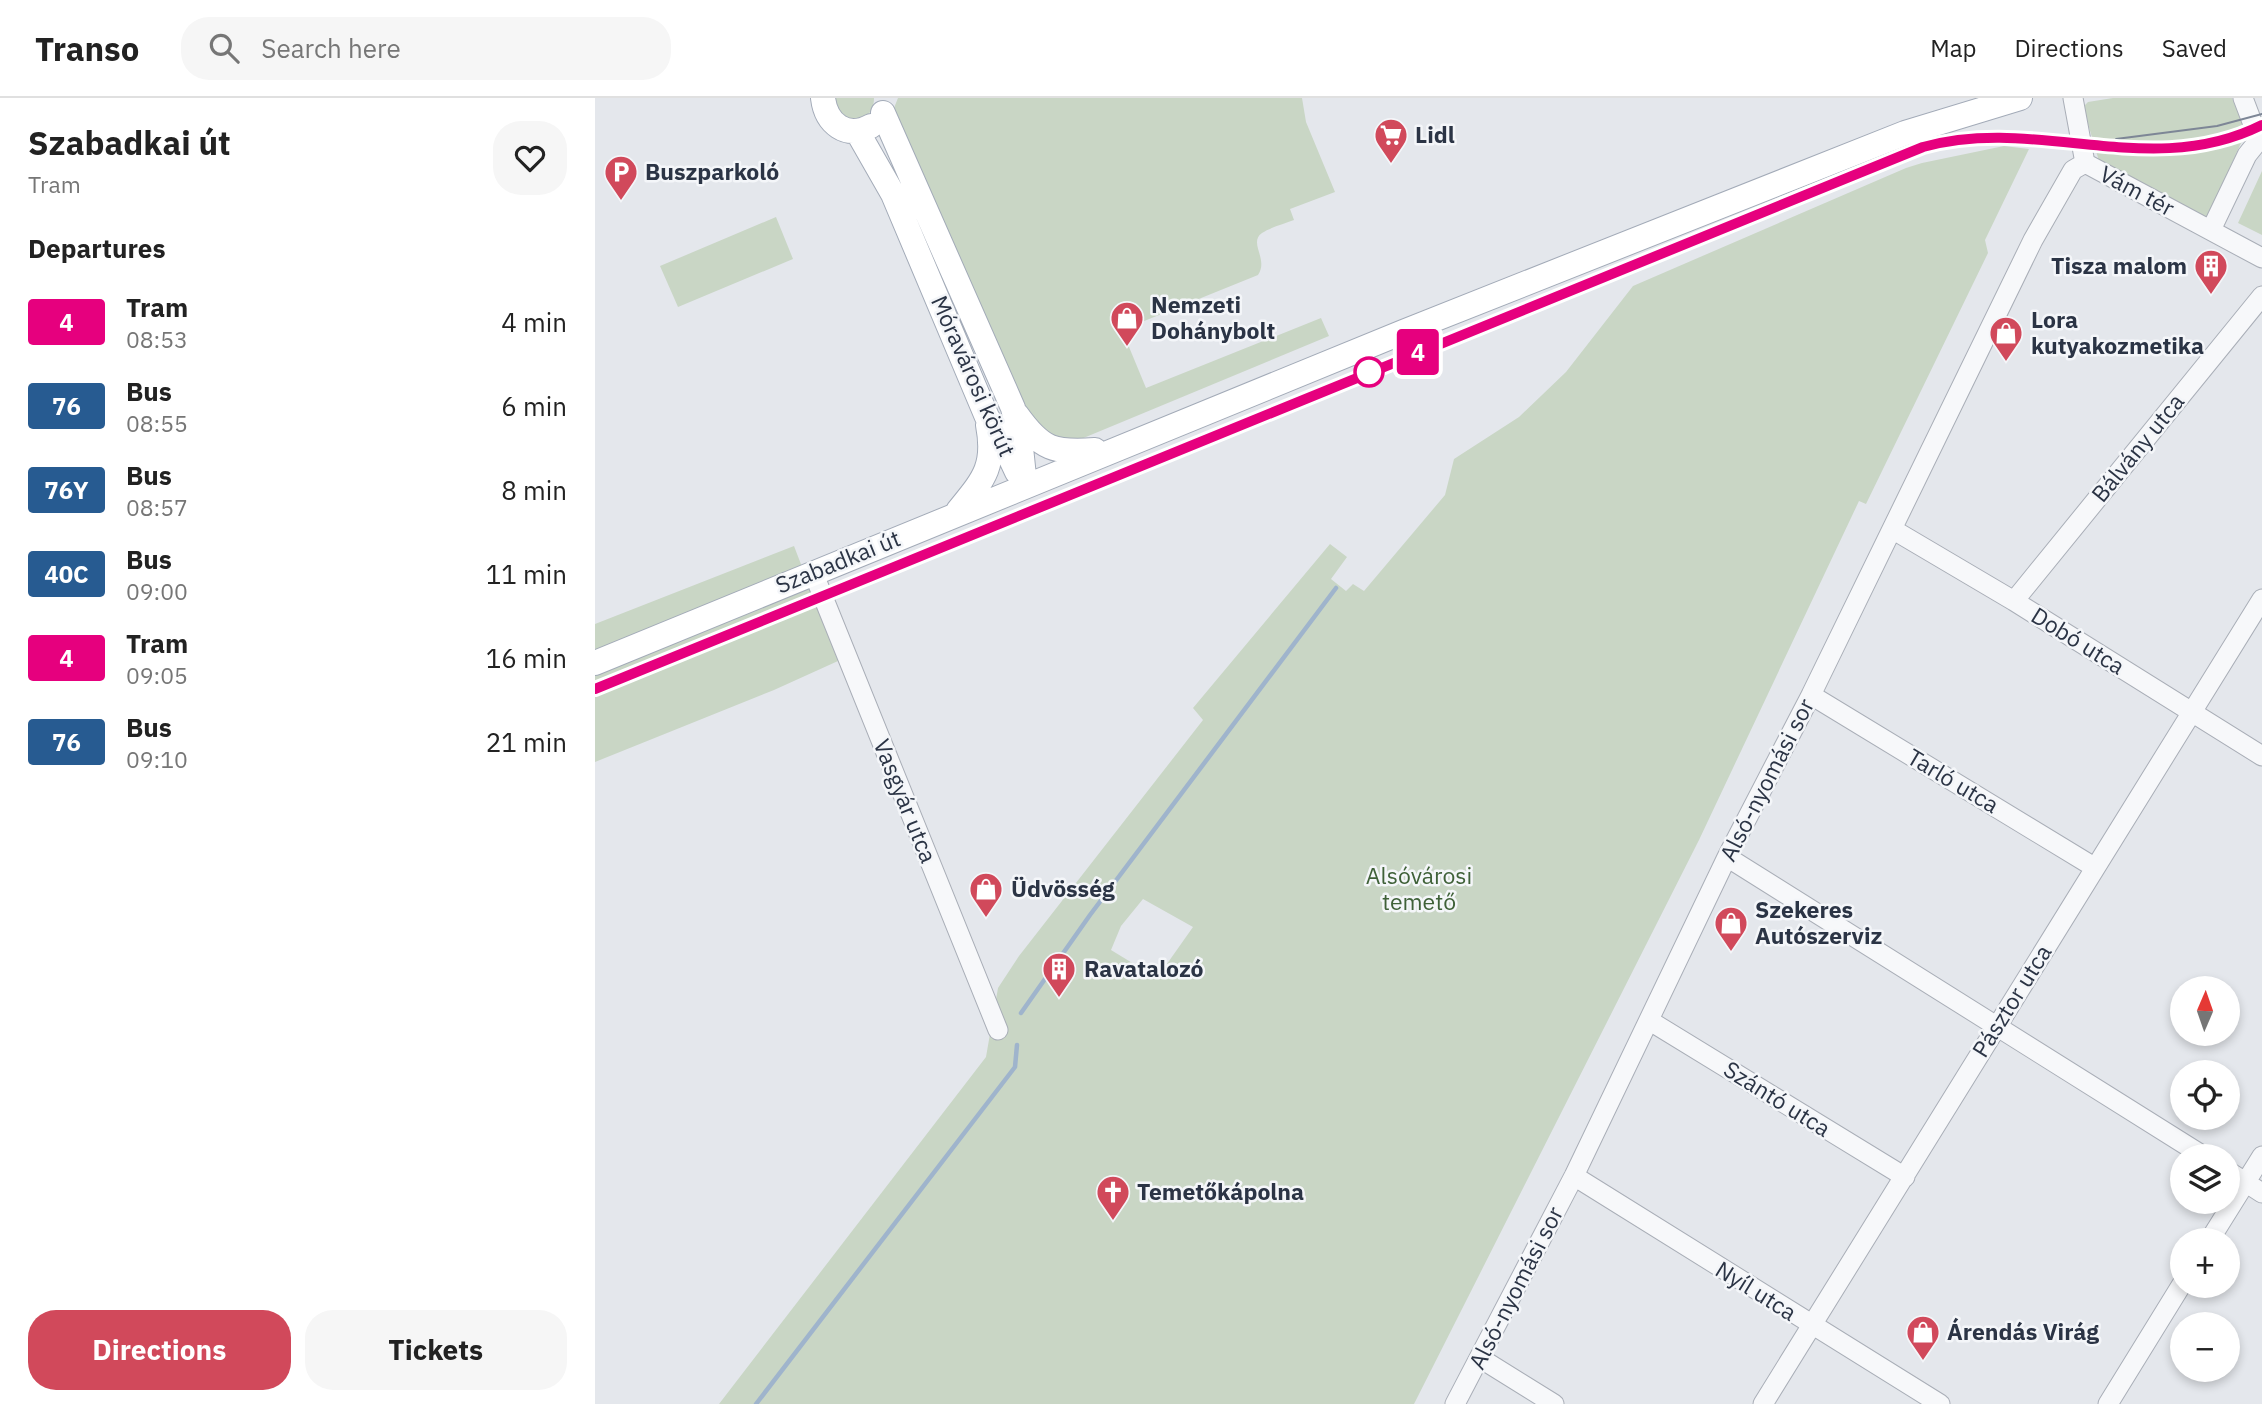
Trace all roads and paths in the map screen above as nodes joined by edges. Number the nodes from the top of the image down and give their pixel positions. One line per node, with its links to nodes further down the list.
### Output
1 (823, 98): 6 (main road)
2 (2073, 98): 8 (street, Vám tér)
3 (2243, 98): 7 (street)
4 (2011, 99): 14 (main road, Szabadkai út)
5 (886, 103): 6 (main road); 12 (main road, Móravárosi körút)
6 (857, 131): 13 (main road, Móravárosi körút)
7 (2261, 141): 9 (street)
8 (2085, 163): 9 (street, Vám tér); 17 (street, Alsó-nyomási sor)
9 (2211, 230): 10 (street, Vám tér)
10 (2262, 258)
11 (2262, 296): 20 (street, Bálvány utca)
12 (1013, 408): 14 (main road); 15 (main road, Móravárosi körút)
13 (987, 417): 15 (main road, Móravárosi körút); 16 (main road)
14 (1121, 447): 15 (main road, Szabadkai út)
15 (1025, 486): 16 (main road, Szabadkai út)
16 (954, 514): 18 (main road, Szabadkai út)
17 (1892, 529): 20 (street, Dobó utca); 22 (street, Alsó-nyomási sor)
18 (813, 572): 21 (main road, Szabadkai út); 29 (street, Vasgyár utca)
19 (2262, 599): 23 (street, Pásztor utca)
20 (2014, 601): 23 (street, Dobó utca)
21 (595, 663)
22 (1811, 695): 25 (street, Alsó-nyomási sor); 26 (street, Tarló utca)
23 (2192, 713): 24 (street, Dobó utca); 26 (street, Pásztor utca)
24 (2262, 756)
25 (1727, 857): 27 (street, Alsó-nyomási sor); 28 (street)
26 (2094, 867): 28 (street, Pásztor utca)
27 (1650, 1021): 32 (street, Alsó-nyomási sor); 33 (street, Szántó utca)
28 (1997, 1026): 30 (street); 33 (street, Pásztor utca)
29 (998, 1030)
30 (2183, 1144)
31 (2262, 1156): 34 (street)
32 (1574, 1176): 37 (street, Nyíl utca); 38 (street, Alsó-nyomási sor)
33 (1905, 1177): 37 (street, Pásztor utca)
34 (2254, 1188): 35 (street)
35 (2220, 1228)
36 (2173, 1298): 43 (street)
37 (1811, 1325): 41 (street, Pásztor utca); 42 (street, Nyíl utca)
38 (1480, 1358): 39 (street, Alsó-nyomási sor); 40 (street)
39 (1455, 1404)
40 (1554, 1404)
41 (1763, 1404)
42 (1940, 1404)
43 (2108, 1404)

